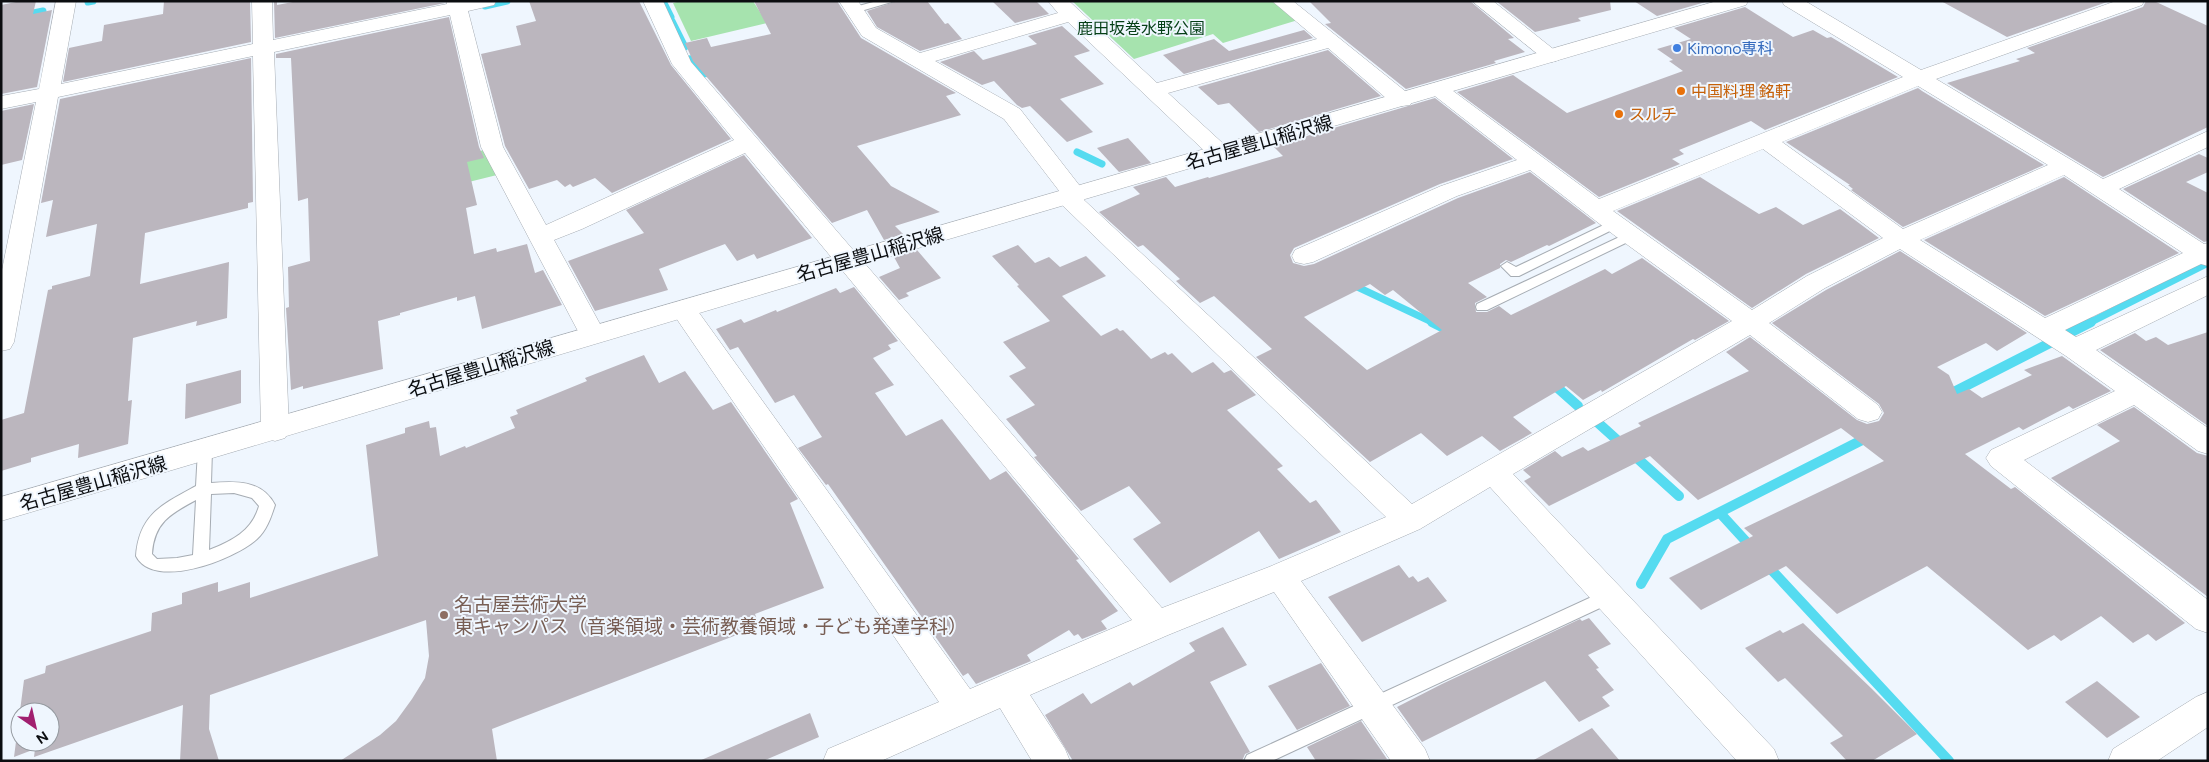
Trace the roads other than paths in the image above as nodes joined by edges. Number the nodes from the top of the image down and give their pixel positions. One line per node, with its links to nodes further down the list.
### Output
1 (66, 1): 21 (street)
2 (262, 1): 15 (street)
3 (487, 1): 11 (street)
4 (653, 1): 26 (street)
5 (890, 1): 12 (lane)
6 (1281, 1): 14 (street)
7 (1481, 1): 16 (street)
8 (1739, 1): 16 (street, 名古屋豊山稲沢線)
9 (1791, 1): 18 (street)
10 (2135, 1): 18 (street)
11 (457, 4): 15 (street); 33 (street)
12 (851, 6): 17 (street)
13 (1065, 8): 17 (street); 20 (street)
14 (1332, 41): 20 (street); 22 (street)
15 (263, 48): 21 (street); 49 (street)
16 (1552, 56): 19 (street, 名古屋豊山稲沢線)
17 (918, 60): 31 (street)
18 (1920, 78): 25 (street); 29 (street)
19 (1438, 90): 22 (street, 名古屋豊山稲沢線); 28 (street)
20 (1153, 91): 27 (street)
21 (48, 94): 23 (street); 45 (street)
22 (1402, 100): 27 (street, 名古屋豊山稲沢線)
23 (1, 103)
24 (2208, 138): 30 (street)
25 (1765, 140): 32 (street); 34 (street)
26 (749, 142): 33 (street); 37 (street)
27 (1220, 153): 31 (street, 名古屋豊山稲沢線)
28 (1532, 162): 32 (street); 36 (street)
29 (2065, 166): 30 (street); 34 (street)
30 (2102, 188): 35 (street)
31 (1071, 196): 37 (street, 名古屋豊山稲沢線); 55 (street)
32 (1613, 223): 38 (lane); 40 (lane); 42 (street)
33 (540, 236): 44 (street)
34 (1901, 239): 42 (street); 43 (street)
35 (2206, 254): 43 (street)
36 (1304, 256)
37 (848, 260): 41 (street, 名古屋豊山稲沢線); 60 (street)
38 (1507, 266)
39 (2208, 284): 46 (street)
40 (1482, 307)
41 (683, 309): 44 (street, 名古屋豊山稲沢線); 63 (street)
42 (1752, 322): 48 (street); 52 (street)
43 (2044, 329): 46 (street)
44 (593, 334): 49 (street, 名古屋豊山稲沢線)
45 (1, 342)
46 (2076, 348): 47 (street)
47 (2137, 392): 50 (street); 59 (street)
48 (1868, 412)
49 (274, 430): 51 (street, 名古屋豊山稲沢線)
50 (2208, 443)
51 (205, 450): 53 (lane); 54 (street, 名古屋豊山稲沢線)
52 (1493, 471): 55 (street); 58 (street)
53 (204, 489): 56 (lane); 56 (lane); 56 (lane)
54 (1, 509)
55 (1409, 520): 57 (street)
56 (201, 558)
57 (1280, 576): 60 (street); 62 (street)
58 (1609, 596): 62 (lane); 69 (street)
59 (2208, 619)
60 (1156, 625): 61 (street)
61 (1008, 690): 63 (street); 66 (street)
62 (1373, 705): 67 (lane); 68 (street)
63 (963, 708): 65 (street)
64 (2208, 708): 70 (street)
65 (841, 761)
66 (1052, 761)
67 (1253, 761)
68 (1412, 761)
69 (1761, 761)
70 (2126, 761)

